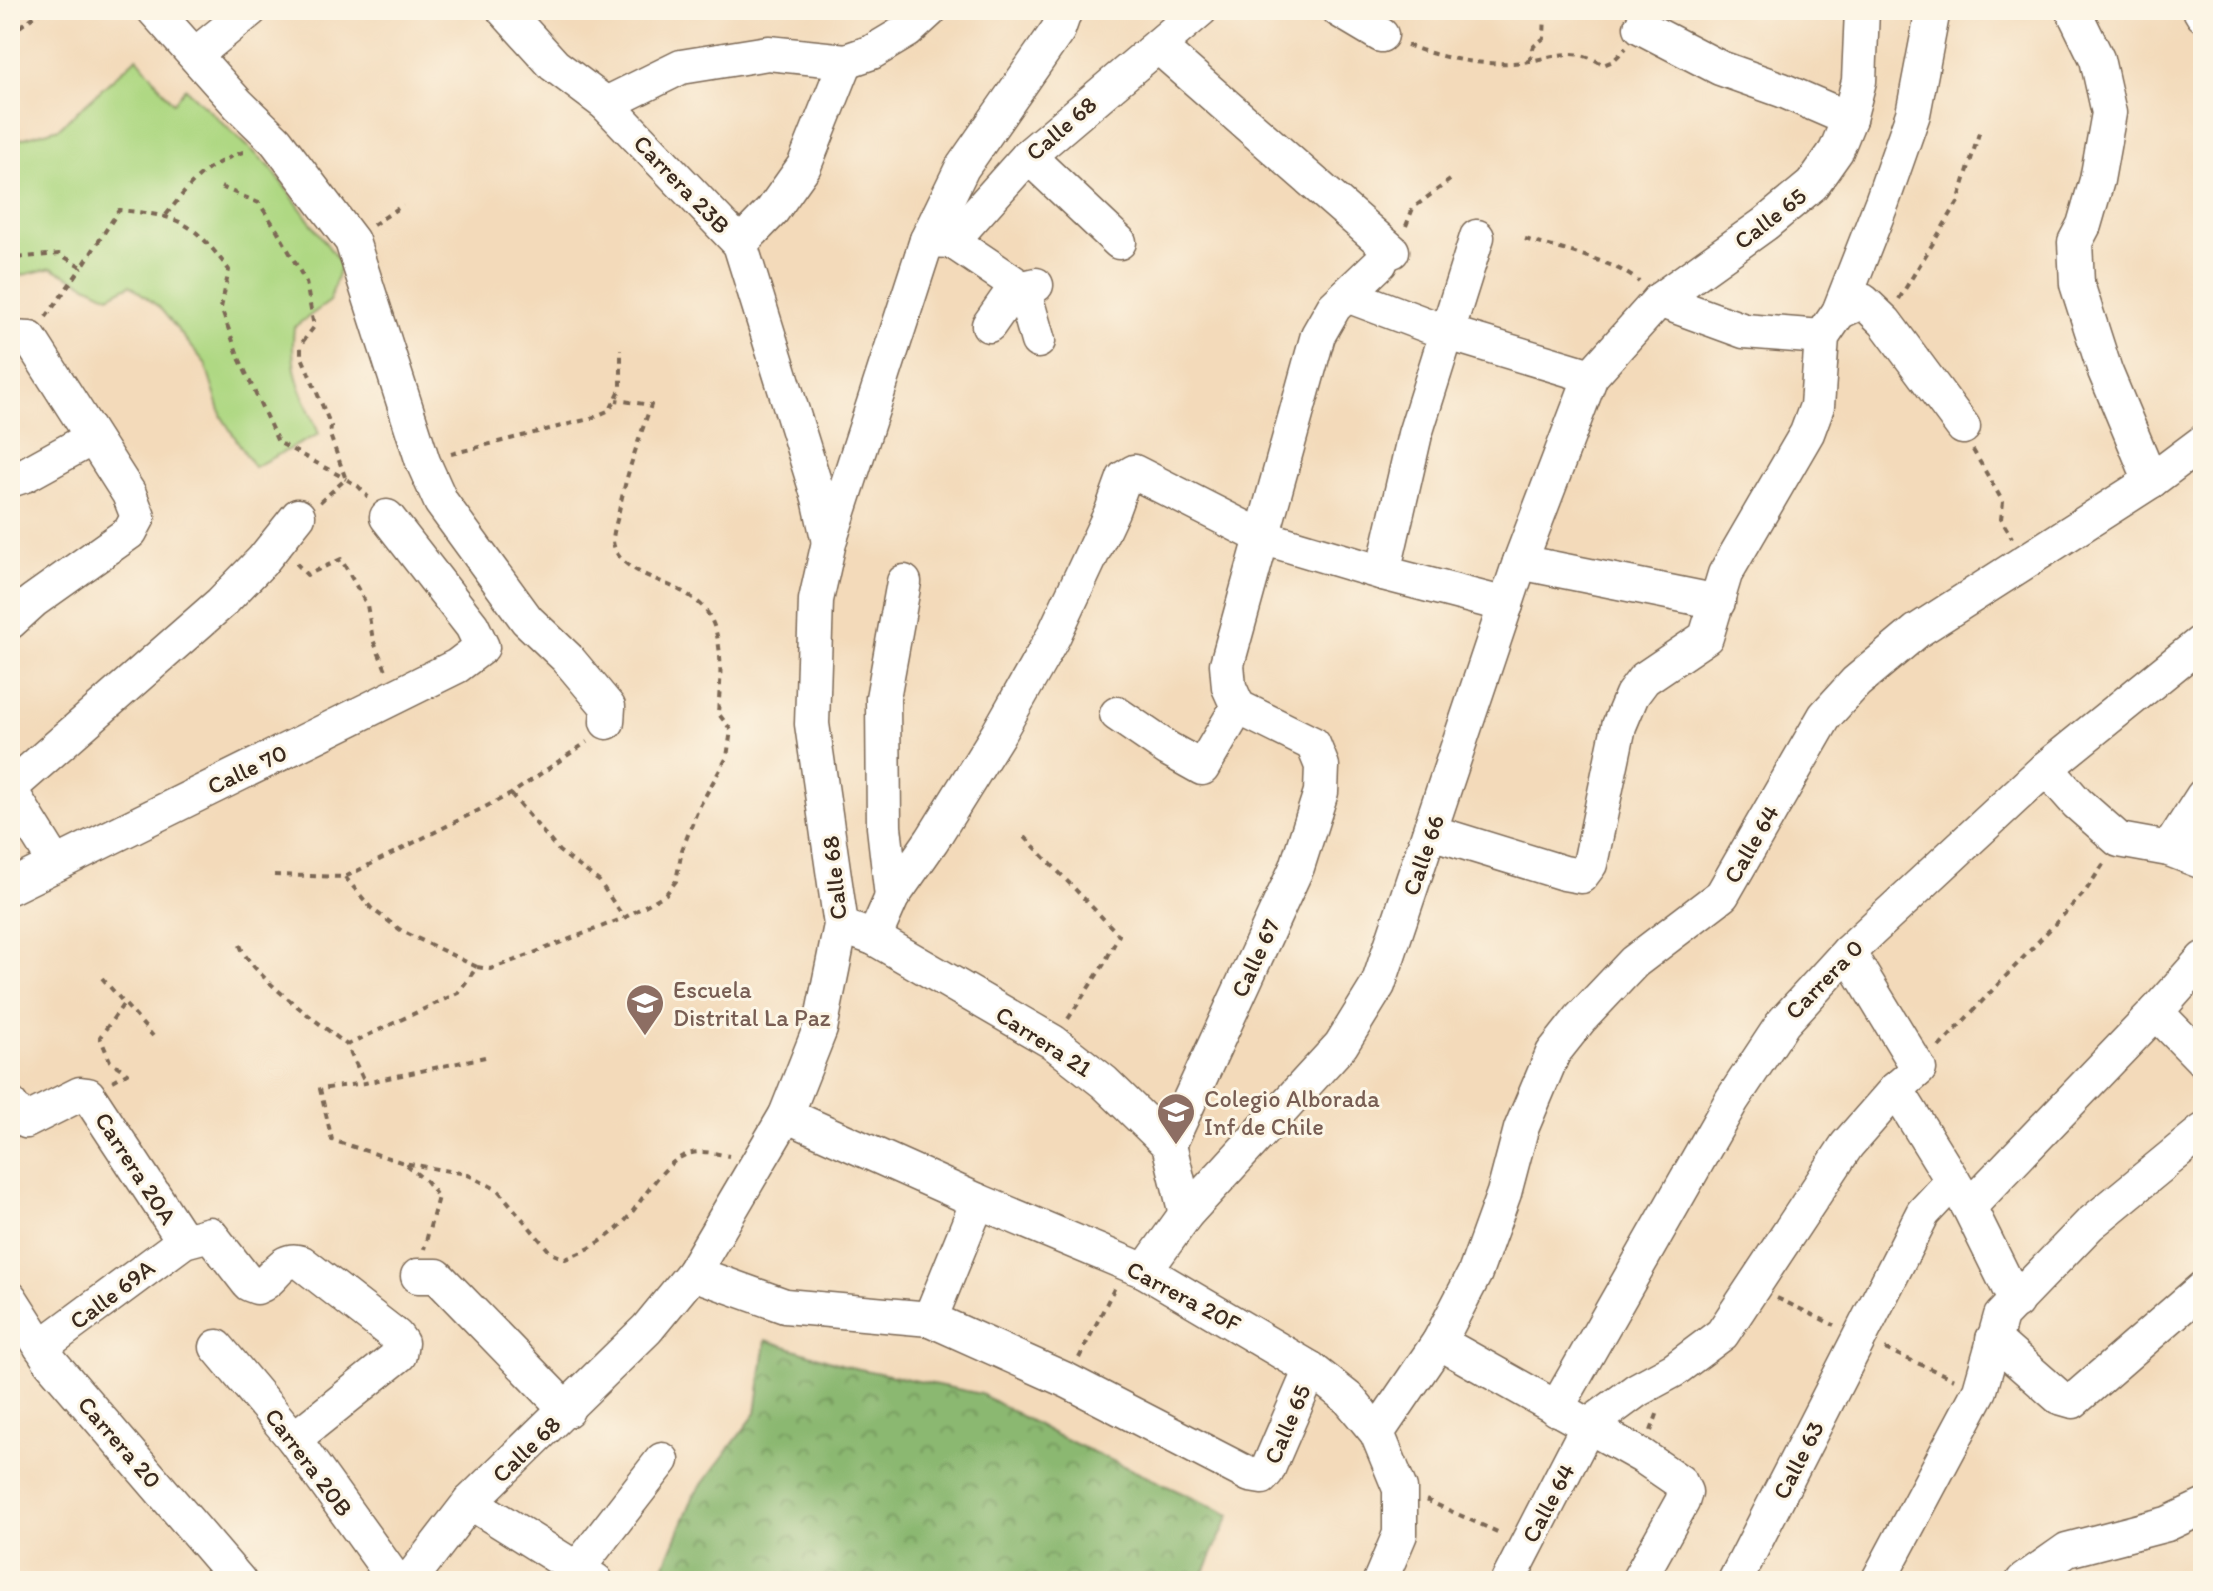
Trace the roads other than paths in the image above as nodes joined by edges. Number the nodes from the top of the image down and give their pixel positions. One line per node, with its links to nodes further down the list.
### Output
1 (154, 10): 16 (street)
2 (250, 10): 16 (street)
3 (504, 10): 18 (street, Carrera 23B)
4 (930, 10): 17 (street)
5 (1065, 10): 22 (street, Calle 68)
6 (1200, 10): 15 (street, Calle 68)
7 (1339, 10): 14 (street)
8 (1862, 10): 19 (street, Calle 65)
9 (1933, 10): 28 (street)
10 (2073, 10): 38 (street)
11 (2200, 10): 12 (street)
12 (2203, 15)
13 (1641, 27): 19 (street)
14 (1381, 35)
15 (1159, 47): 20 (street, Calle 68); 26 (street)
16 (195, 55): 52 (street)
17 (846, 61): 18 (street); 24 (street)
18 (606, 104): 24 (street, Carrera 23B)
19 (1849, 119): 27 (street, Calle 65)
20 (1028, 156): 22 (street, Calle 68); 23 (street)
21 (1477, 237): 30 (street)
22 (939, 241): 25 (street); 42 (street, Calle 68)
23 (1119, 242)
24 (740, 244): 42 (street, Carrera 23B)
25 (1025, 286): 29 (street); 32 (street)
26 (1347, 295): 30 (street); 41 (street)
27 (1659, 300): 28 (street); 33 (street, Calle 65)
28 (1830, 324): 34 (street); 46 (street)
29 (989, 325)
30 (1445, 332): 33 (street); 44 (street)
31 (20, 338): 35 (street)
32 (1038, 341)
33 (1591, 376): 43 (street, Calle 66)
34 (1963, 427)
35 (92, 438): 37 (street); 48 (street)
36 (2203, 442): 38 (street, Calle 64)
37 (10, 480)
38 (2151, 481): 85 (street, Calle 64)
39 (387, 517): 59 (street, Calle 70)
40 (289, 528): 54 (street)
41 (1262, 537): 44 (street); 50 (street); 61 (street)
42 (829, 542): 62 (street, Calle 68)
43 (1520, 562): 46 (street); 47 (street, Calle 66)
44 (1383, 573): 47 (street)
45 (904, 582): 61 (street)
46 (1718, 602): 56 (street)
47 (1506, 605): 56 (street, Calle 66)
48 (10, 622)
49 (2203, 641): 53 (street, Carrera 0)
50 (1238, 707): 51 (street); 72 (street, Calle 67)
51 (1117, 714)
52 (607, 722)
53 (2046, 768): 57 (street); 64 (street, Carrera 0)
54 (10, 789): 59 (street)
55 (2203, 796): 57 (street)
56 (1431, 832): 75 (street, Calle 66)
57 (2169, 849): 58 (street)
58 (2203, 862)
59 (56, 864): 60 (street, Calle 70)
60 (10, 887)
61 (892, 897): 63 (street)
62 (841, 925): 63 (street, Carrera 21); 70 (street, Calle 68)
63 (874, 938): 72 (street, Carrera 21)
64 (1848, 952): 68 (street); 89 (street, Carrera 0)
65 (2203, 959): 66 (street, Calle 63)
66 (2156, 1012): 67 (street); 73 (street, Calle 63)
67 (2203, 1060)
68 (1907, 1079): 73 (street); 91 (street)
69 (18, 1112): 76 (street, Carrera 20A)
70 (786, 1115): 74 (street, Carrera 20F); 78 (street, Calle 68)
71 (2203, 1131): 82 (street)
72 (1169, 1145): 75 (street)
73 (1961, 1194): 82 (street); 104 (street, Calle 63)
74 (978, 1201): 77 (street, Carrera 20F); 83 (street)
75 (1186, 1214): 77 (street, Calle 66)
76 (184, 1241): 86 (street, Calle 69A); 93 (street)
77 (1136, 1267): 88 (street, Carrera 20F)
78 (693, 1273): 83 (street); 90 (street, Calle 68)
79 (418, 1276): 90 (street)
80 (2203, 1288): 84 (street)
81 (10, 1298): 86 (street, Carrera 20)
82 (2016, 1302): 84 (street)
83 (930, 1319): 88 (street, Calle 65)
84 (1993, 1339): 105 (street)
85 (1439, 1342): 89 (street); 92 (street, Calle 64)
86 (41, 1347): 98 (street, Carrera 20)
87 (217, 1347): 93 (street, Carrera 20B)
88 (1311, 1369): 92 (street, Carrera 20F)
89 (1556, 1409): 91 (street)
90 (567, 1410): 95 (street, Calle 68)
91 (1588, 1426): 102 (street, Calle 64); 103 (street)
92 (1377, 1433): 101 (street, Carrera 20F)
93 (294, 1439): 99 (street, Carrera 20B)
94 (662, 1460): 97 (street)
95 (470, 1502): 97 (street); 100 (street, Calle 68)
96 (2203, 1507): 106 (street)
97 (587, 1575)
98 (239, 1581)
99 (396, 1581)
100 (409, 1581)
101 (1380, 1581)
102 (1508, 1581)
103 (1638, 1581)
104 (1735, 1581)
105 (1878, 1581)
106 (2023, 1581)

